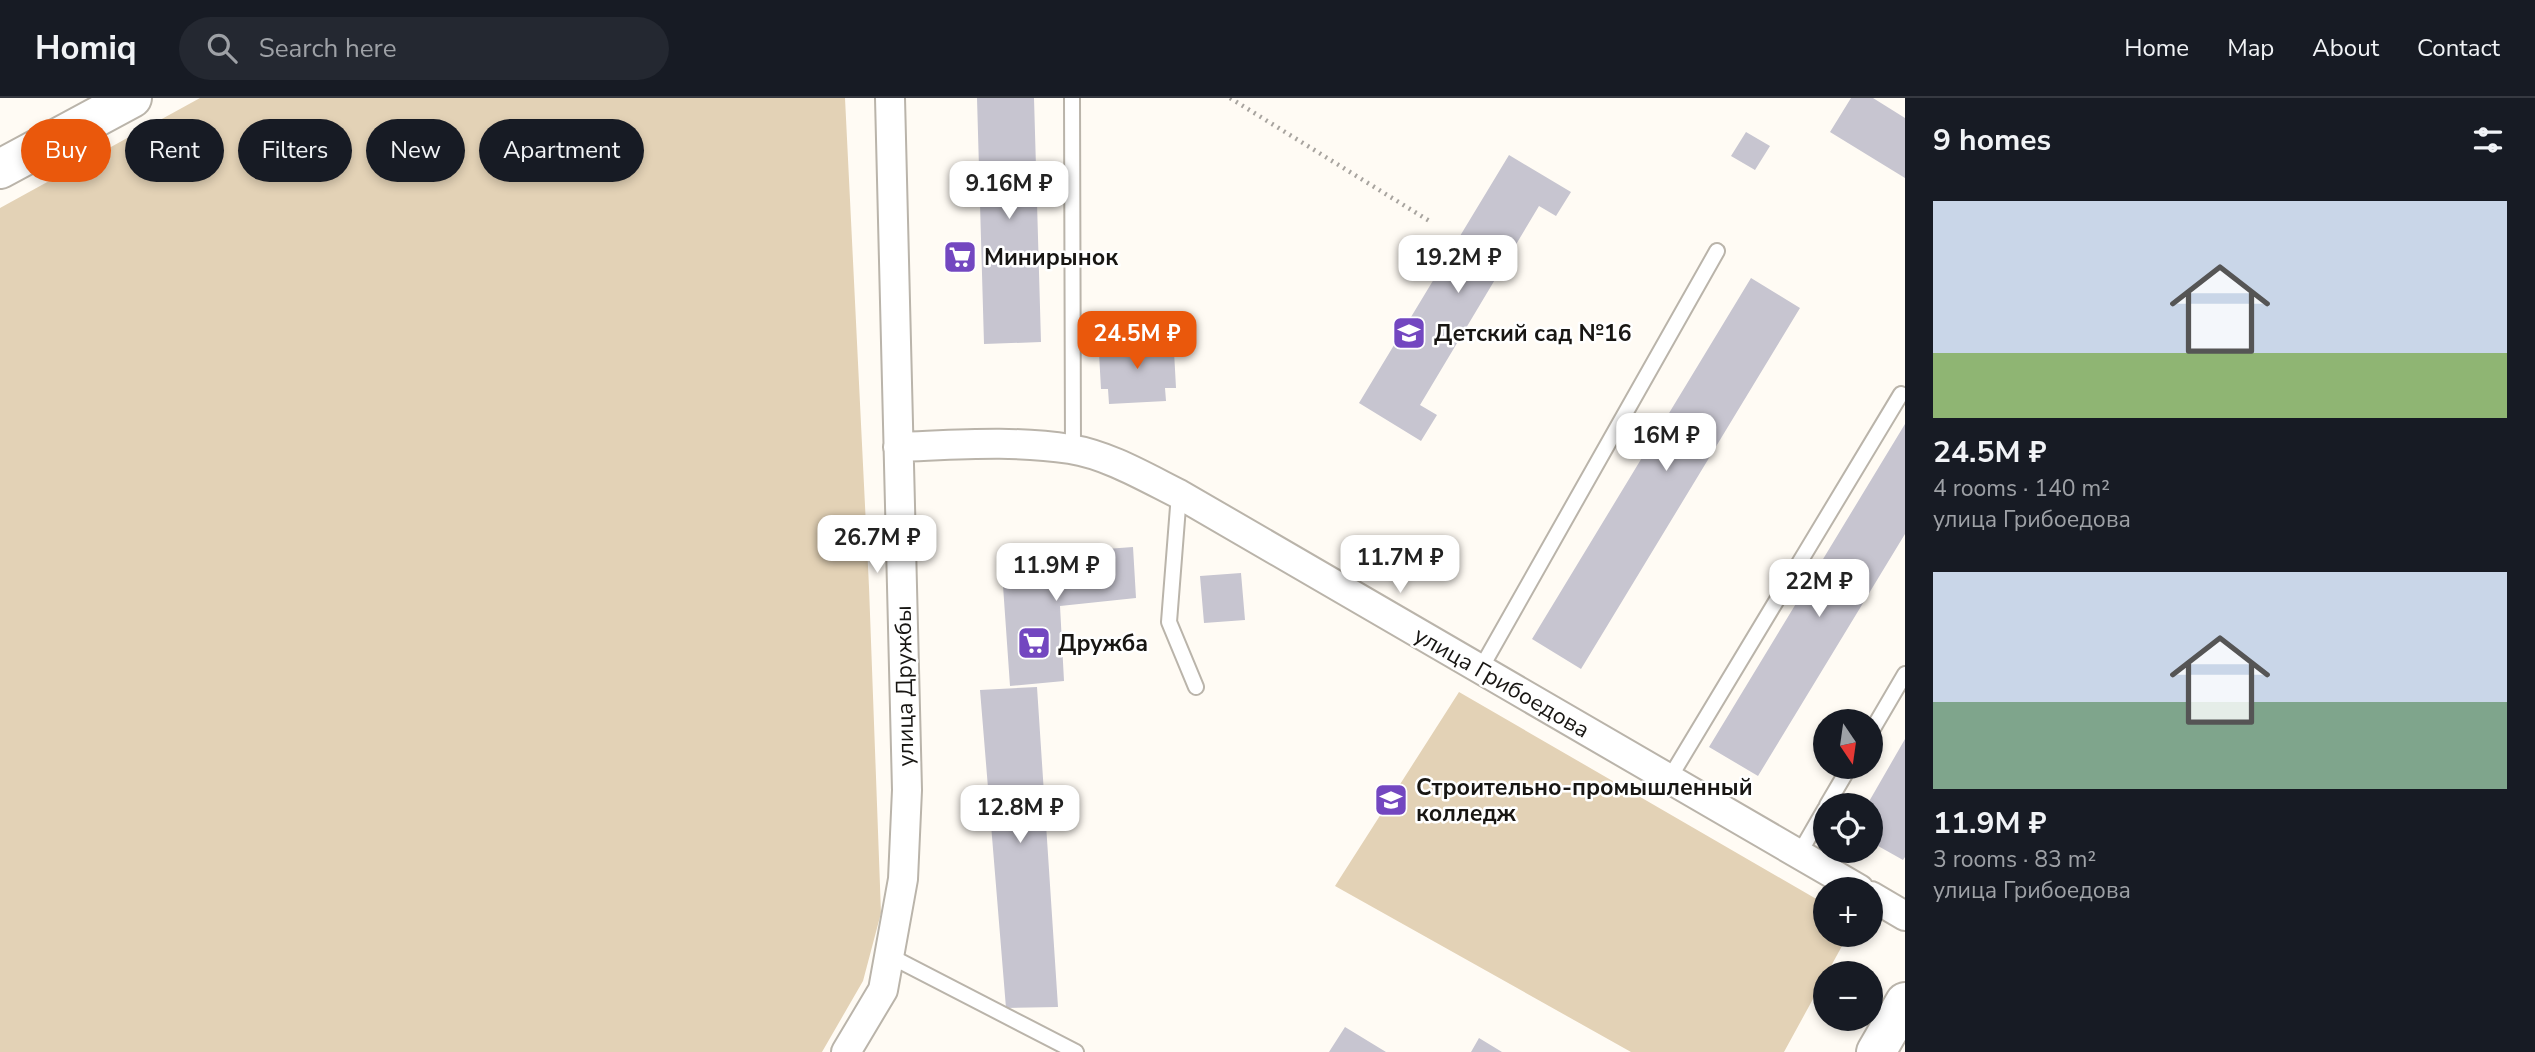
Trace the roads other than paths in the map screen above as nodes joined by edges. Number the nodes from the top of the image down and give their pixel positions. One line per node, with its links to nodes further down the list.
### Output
1 (132, 98): 4 (street)
2 (890, 98): 7 (street, улица Дружбы)
3 (1072, 98): 8 (lane)
4 (0, 169)
5 (1717, 251): 10 (lane)
6 (1901, 394): 14 (lane)
7 (898, 447): 8 (street, улица Грибоедова); 20 (street, улица Дружбы)
8 (1073, 449): 9 (street, улица Грибоедова)
9 (1179, 495): 10 (street, улица Грибоедова); 12 (lane)
10 (1480, 670): 14 (street, улица Грибоедова)
11 (1905, 674): 13 (lane)
12 (1196, 687)
13 (1883, 712)
14 (1669, 779): 16 (street, улица Грибоедова)
15 (1813, 829): 16 (lane)
16 (1798, 854): 17 (street, улица Грибоедова)
17 (1838, 877)
18 (1883, 903): 19 (street)
19 (1905, 916)
20 (890, 956): 22 (street, улица Дружбы); 23 (lane)
21 (1905, 1002): 24 (street)
22 (846, 1052)
23 (1076, 1052)
24 (1876, 1052)

